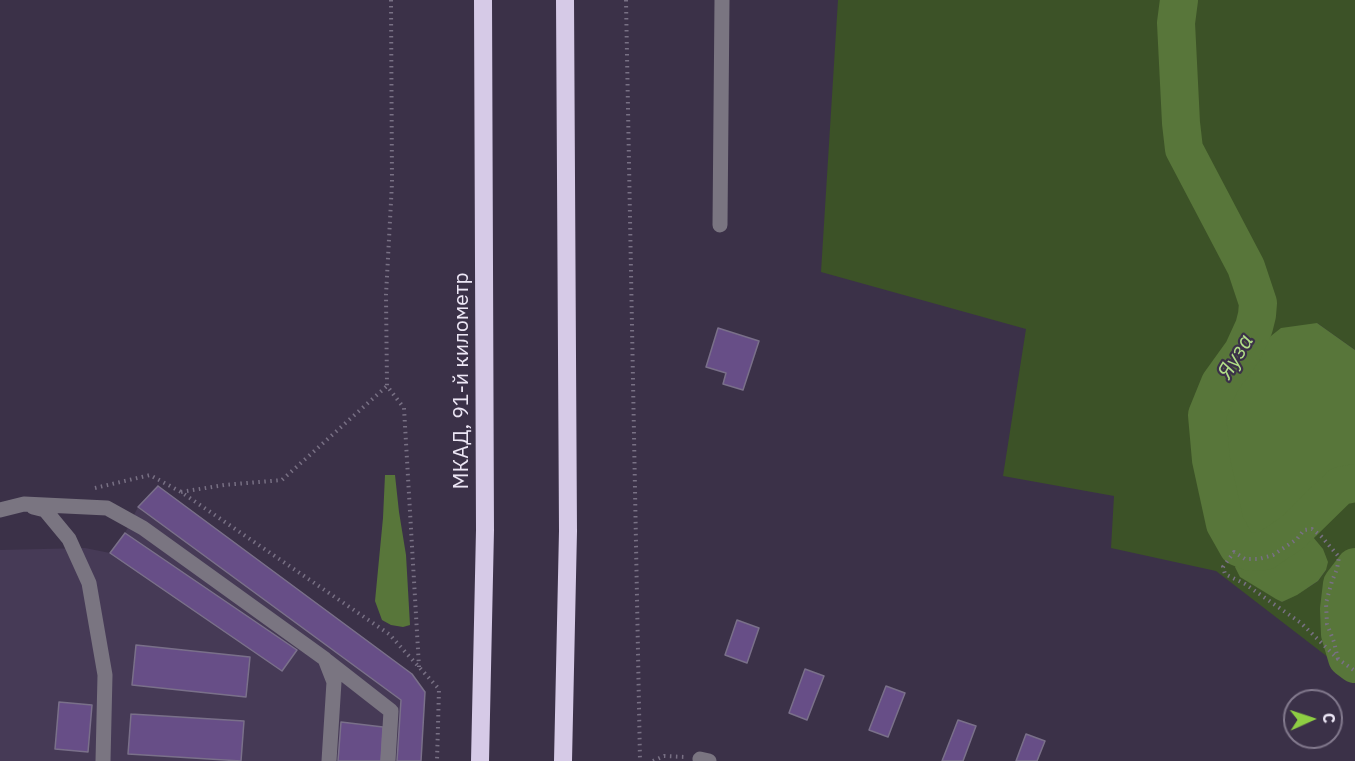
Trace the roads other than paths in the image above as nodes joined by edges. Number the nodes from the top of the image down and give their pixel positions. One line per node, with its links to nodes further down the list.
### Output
1 (483, 0): 11 (highway, МКАД, 91-й километр)
2 (565, 0): 12 (highway)
3 (722, 0): 4 (street)
4 (720, 225)
5 (24, 504): 6 (street); 7 (street); 8 (street)
6 (0, 510)
7 (325, 659): 9 (street); 10 (street)
8 (103, 761)
9 (329, 761)
10 (388, 761)
11 (480, 761)
12 (563, 761)

